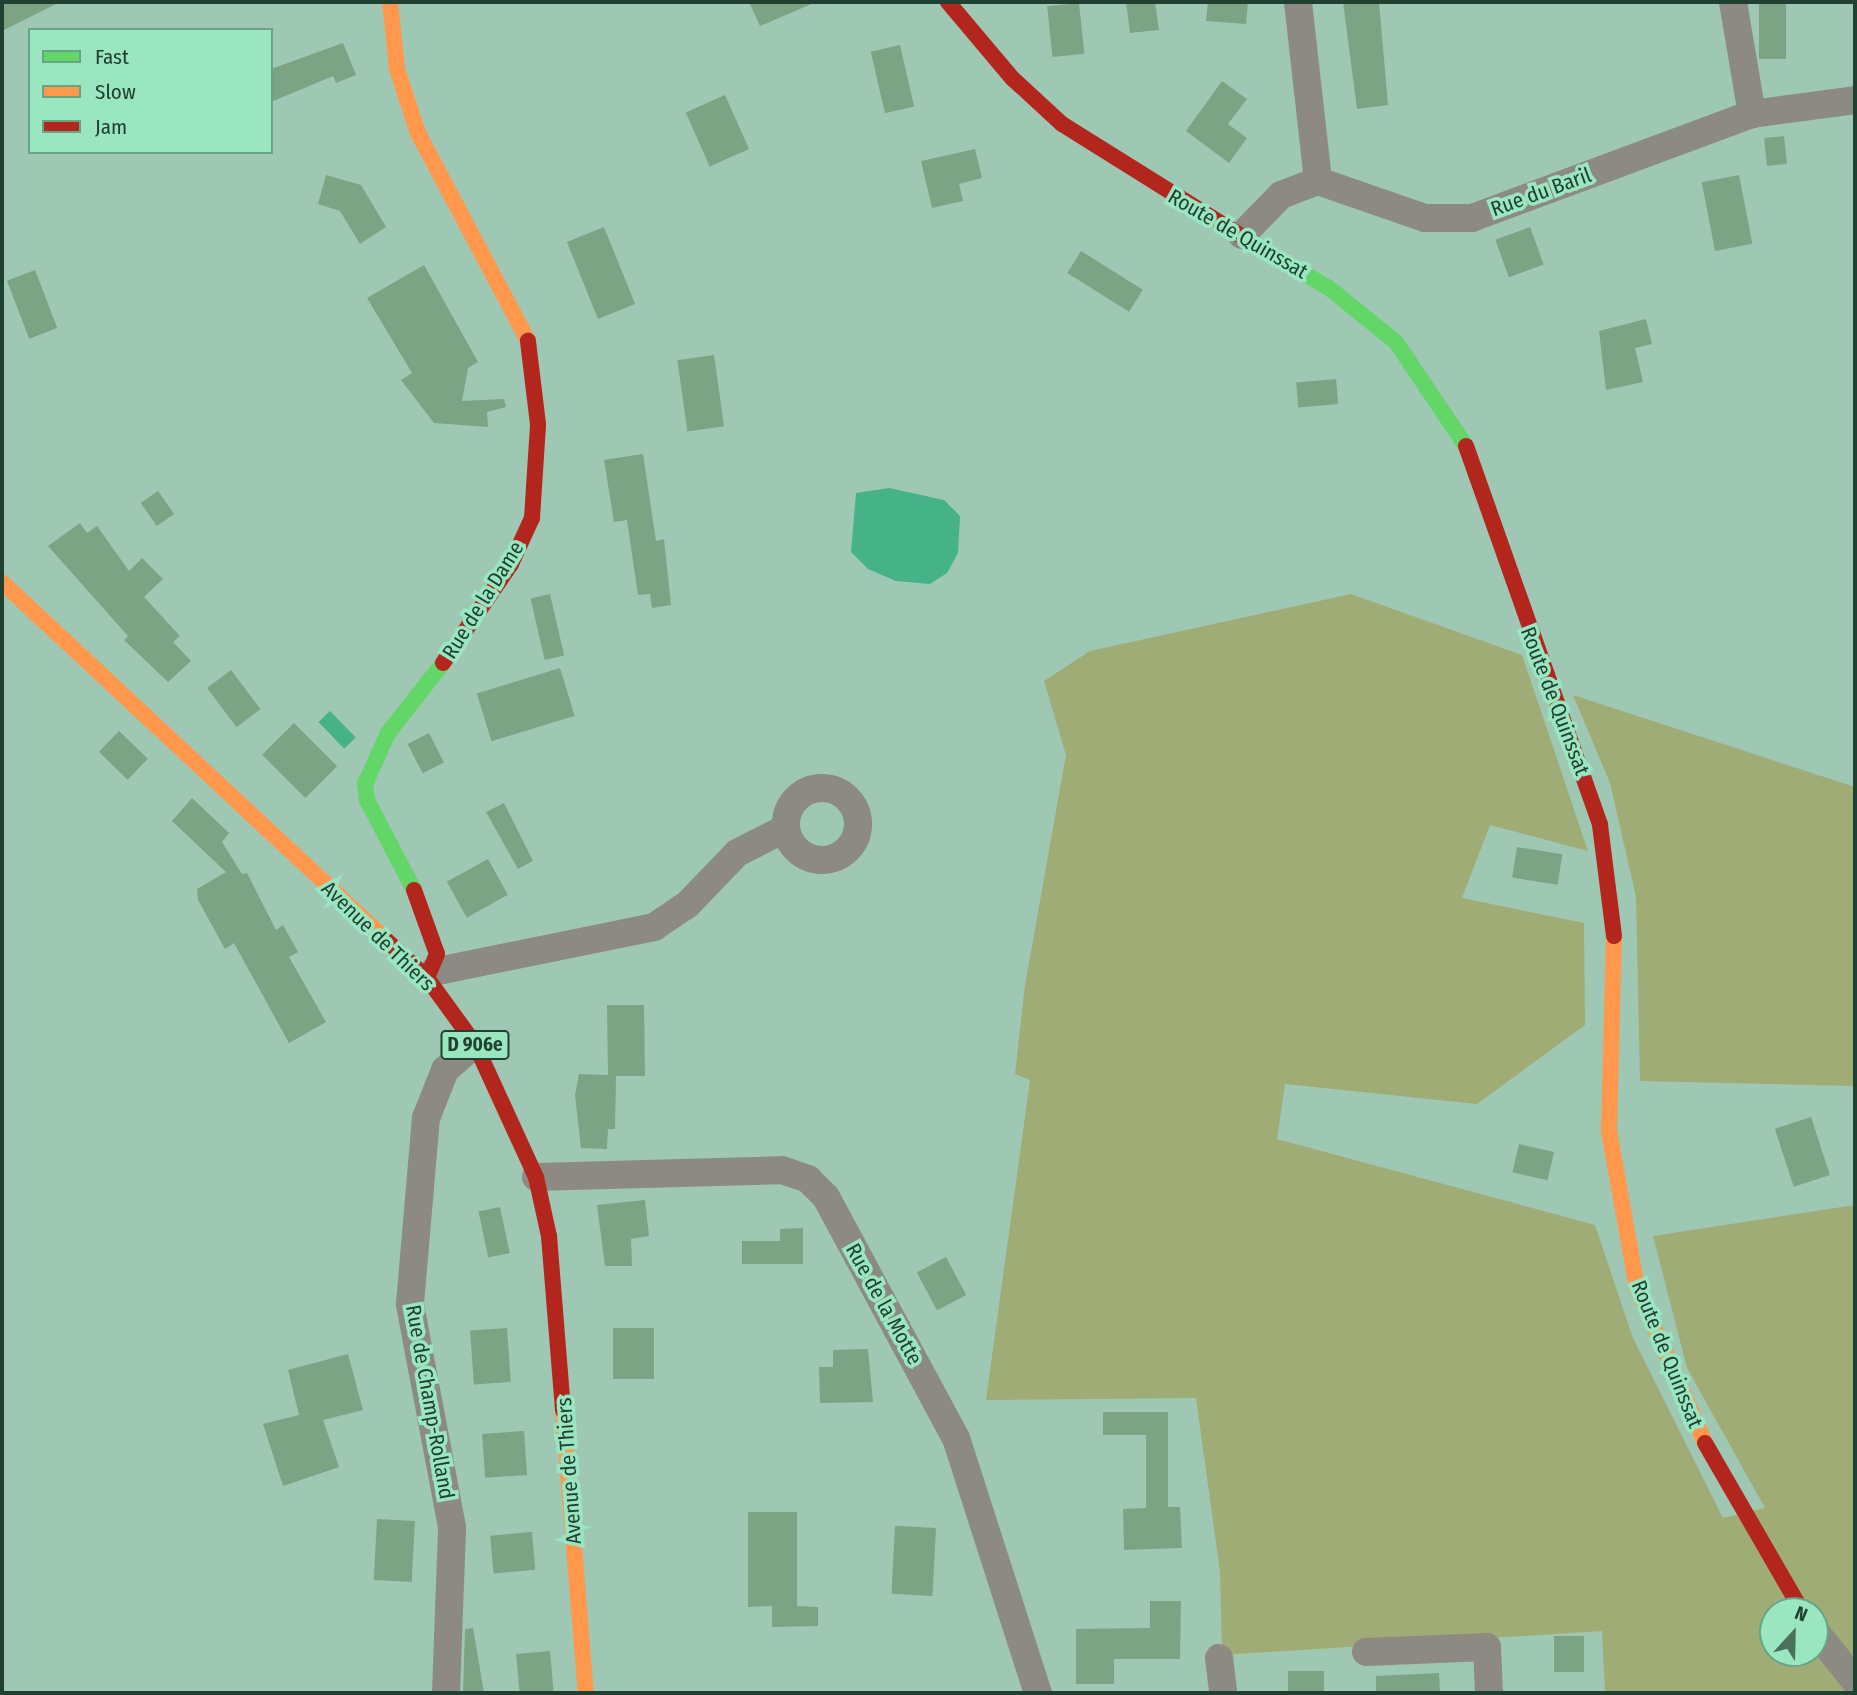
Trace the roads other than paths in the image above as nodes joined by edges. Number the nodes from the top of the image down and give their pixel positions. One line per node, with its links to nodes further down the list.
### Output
1 (390, 2): 11 (street, Rue de la Dame)
2 (948, 2): 8 (street, Route de Quinssat)
3 (1297, 2): 7 (street)
4 (1733, 2): 6 (street)
5 (1855, 100): 6 (street, Rue du Baril)
6 (1752, 114): 7 (street, Rue du Baril)
7 (1318, 181): 8 (street)
8 (1242, 235): 14 (street, Route de Quinssat)
9 (2, 582): 11 (street, Avenue de Thiers / D 906e)
10 (786, 828): 11 (street)
11 (430, 975): 12 (street, Avenue de Thiers / D 906e)
12 (475, 1044): 13 (street, Avenue de Thiers / D 906e); 19 (street, Rue de Champ-Rolland)
13 (536, 1177): 20 (street, Avenue de Thiers / D 906e); 21 (street, Rue de la Motte)
14 (1794, 1597)
15 (1829, 1648): 18 (street)
16 (1366, 1652): 23 (street)
17 (1219, 1658): 22 (street)
18 (1855, 1681)
19 (446, 1693)
20 (586, 1693)
21 (1038, 1693)
22 (1223, 1693)
23 (1489, 1693)

